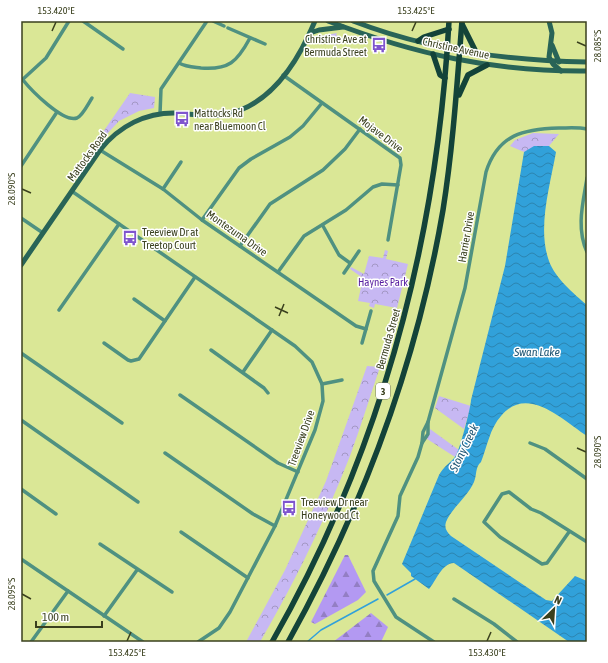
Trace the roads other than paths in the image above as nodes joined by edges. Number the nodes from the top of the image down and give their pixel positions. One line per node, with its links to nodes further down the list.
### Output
1 (69, 21): 36 (street)
2 (83, 21): 21 (street)
3 (207, 21): 30 (street)
4 (213, 21): 11 (street)
5 (315, 21): 15 (street)
6 (328, 21): 12 (street, Christine Avenue)
7 (353, 21): 17 (street, Christine Avenue)
8 (449, 21): 14 (main road, Bermuda Street / 3)
9 (549, 21): 19 (street)
10 (462, 22): 22 (main road, 3); 24 (main road)
11 (224, 26)
12 (344, 27): 15 (street); 23 (street, Christine Avenue)
13 (228, 28): 16 (street)
14 (448, 30): 17 (main road); 20 (main road, Bermuda Street / 3)
15 (310, 33): 34 (street, Mattocks Road)
16 (250, 38): 18 (street); 30 (street)
17 (418, 41): 20 (street, Christine Avenue)
18 (265, 44)
19 (552, 44): 27 (street); 28 (street)
20 (447, 48): 22 (street, Christine Avenue); 25 (main road, Bermuda Street / 3)
21 (123, 49)
22 (460, 51): 24 (street, Christine Avenue); 26 (main road, 3)
23 (433, 54): 25 (street, Christine Avenue); 35 (main road)
24 (477, 54): 27 (street, Christine Avenue)
25 (447, 57): 26 (street, Christine Avenue); 35 (main road, Bermuda Street / 3)
26 (459, 60): 31 (street, Christine Avenue); 38 (main road, 3)
27 (551, 61): 28 (street, Christine Avenue); 32 (street)
28 (558, 62): 29 (street, Christine Avenue)
29 (587, 62)
30 (179, 63): 41 (street)
31 (487, 65): 32 (street, Christine Avenue); 38 (main road)
32 (561, 71): 33 (street, Christine Avenue)
33 (587, 71)
34 (283, 75): 39 (street, Mojave Drive); 41 (street, Mattocks Road)
35 (445, 78): 105 (main road, Bermuda Street / 3)
36 (22, 80): 40 (street)
37 (92, 98): 40 (street)
38 (456, 99): 106 (main road, 3)
39 (322, 103): 42 (street, Mojave Drive); 53 (street)
40 (57, 112): 46 (street)
41 (160, 114): 44 (street, Mattocks Road)
42 (360, 129): 48 (street, Mojave Drive); 58 (street)
43 (587, 129): 107 (street, Harrier Drive)
44 (100, 150): 49 (street, Montezuma Drive); 51 (street, Mattocks Road)
45 (181, 162): 49 (street)
46 (21, 166)
47 (587, 178): 50 (street)
48 (398, 185): 55 (street); 57 (street, Mojave Drive)
49 (163, 189): 53 (street, Montezuma Drive)
50 (586, 189): 60 (street)
51 (73, 192): 54 (street, Treeview Drive); 56 (street, Mattocks Road)
52 (21, 218): 56 (street)
53 (202, 220): 58 (street, Montezuma Drive)
54 (119, 224): 65 (street, Treeview Drive); 67 (street)
55 (323, 226): 61 (street); 63 (street)
56 (43, 233): 62 (street, Mattocks Road)
57 (388, 240)
58 (240, 246): 63 (street, Montezuma Drive)
59 (359, 251): 61 (street)
60 (587, 252)
61 (350, 263): 64 (street)
62 (21, 265)
63 (278, 272): 70 (street, Montezuma Drive)
64 (344, 273)
65 (195, 276): 69 (street); 71 (street, Treeview Drive)
66 (134, 299): 69 (street)
67 (59, 310)
68 (371, 311): 70 (street)
69 (165, 321): 73 (street)
70 (366, 329): 72 (street)
71 (272, 330): 76 (street); 78 (street, Treeview Drive)
72 (362, 343)
73 (104, 344)
74 (211, 350): 76 (street)
75 (21, 353): 82 (street)
76 (242, 372): 79 (street)
77 (342, 380): 78 (street)
78 (322, 384): 85 (street, Treeview Drive)
79 (268, 393)
80 (180, 395): 85 (street)
81 (21, 420): 88 (street)
82 (122, 423)
83 (530, 443): 86 (street)
84 (165, 453): 90 (street)
85 (298, 472): 90 (street, Treeview Drive)
86 (587, 479)
87 (21, 489): 89 (street)
88 (138, 502)
89 (56, 514)
90 (275, 526): 97 (street, Treeview Drive)
91 (181, 532): 97 (street)
92 (569, 532): 92 (street); 93 (street)
93 (587, 542)
94 (100, 544): 96 (street)
95 (21, 558): 98 (street)
96 (137, 570): 99 (street); 101 (street)
97 (248, 578): 104 (street, Treeview Drive)
98 (68, 591): 101 (street); 102 (street)
99 (172, 592)
100 (454, 599): 108 (street)
101 (104, 616): 103 (street)
102 (31, 642)
103 (143, 642)
104 (198, 642)
105 (272, 642)
106 (288, 642)
107 (434, 642)
108 (517, 642)

